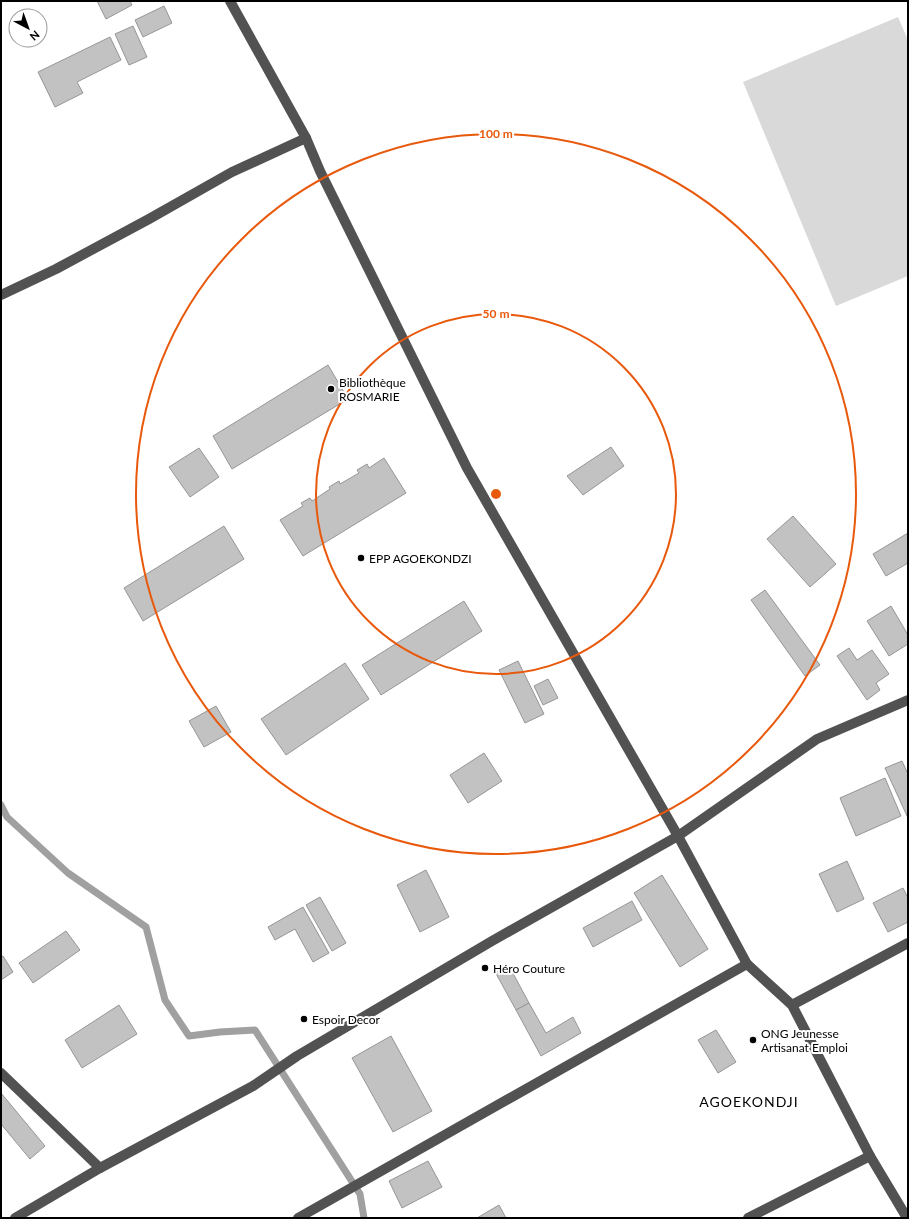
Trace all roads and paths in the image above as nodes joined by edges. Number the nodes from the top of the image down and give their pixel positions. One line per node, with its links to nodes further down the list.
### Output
1 (230, 1): 2 (street)
2 (306, 138): 3 (street); 5 (street)
3 (1, 295)
4 (908, 700): 5 (street)
5 (678, 836): 7 (street); 11 (street)
6 (908, 943): 8 (street)
7 (747, 964): 8 (street); 13 (street)
8 (792, 1005): 10 (street)
9 (1, 1073): 11 (street)
10 (870, 1156): 14 (street); 15 (street)
11 (100, 1168): 12 (street)
12 (15, 1218)
13 (298, 1218)
14 (748, 1218)
15 (907, 1218)

